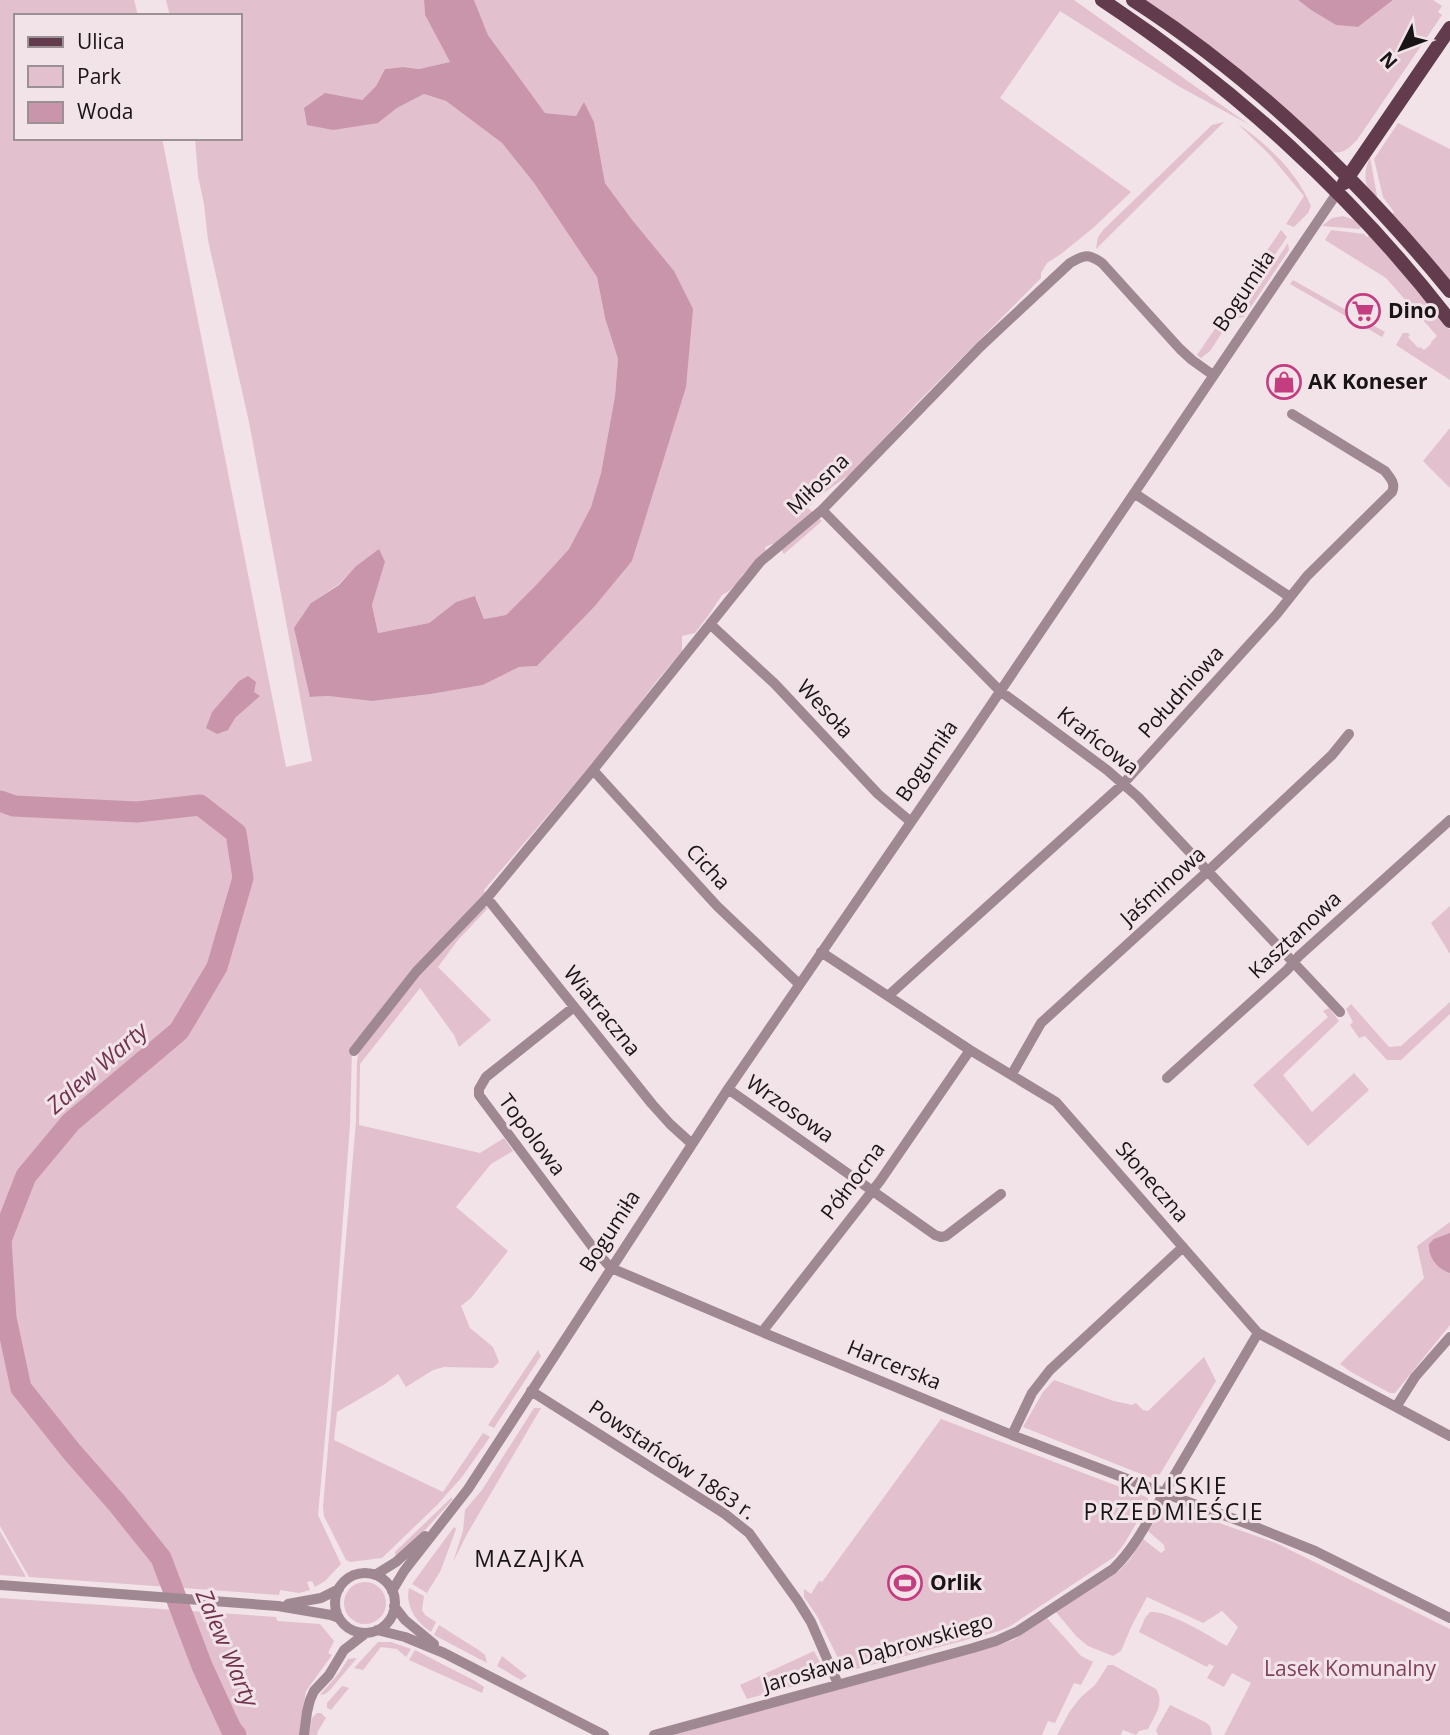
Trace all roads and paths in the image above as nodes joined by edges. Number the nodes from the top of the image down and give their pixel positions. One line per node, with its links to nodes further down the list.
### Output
1 (1102, 0): 5 (main road)
2 (1133, 0): 4 (main road)
3 (1450, 28): 4 (main road, Bogumiła)
4 (1348, 177): 5 (main road, Bogumiła); 6 (main road)
5 (1337, 193): 7 (main road); 8 (street, Bogumiła)
6 (1450, 291)
7 (1450, 321)
8 (1213, 374): 10 (street, Bogumiła); 11 (street, Miłosna)
9 (1292, 414): 12 (street, Południowa)
10 (1134, 494): 12 (street); 14 (street, Bogumiła)
11 (822, 510): 13 (street, Miłosna); 14 (street, Krańcowa)
12 (1290, 597): 17 (street, Południowa)
13 (710, 624): 16 (street, Miłosna); 19 (street, Wesoła)
14 (1000, 691): 17 (street, Krańcowa); 19 (street, Bogumiła)
15 (1349, 734): 20 (street, Jaśminowa)
16 (593, 770): 21 (street, Miłosna); 24 (street, Cicha)
17 (1123, 784): 20 (street, Krańcowa); 25 (street, Południowa)
18 (1450, 820): 23 (street, Kasztanowa)
19 (911, 822): 22 (street, Bogumiła)
20 (1208, 872): 23 (street, Krańcowa); 30 (street, Jaśminowa)
21 (486, 898): 26 (street, Wiatraczna); 29 (street, Miłosna)
22 (821, 952): 24 (street, Bogumiła); 25 (street, Słoneczna)
23 (1294, 962): 27 (street, Krańcowa); 31 (street, Kasztanowa)
24 (799, 984): 32 (street, Bogumiła)
25 (888, 996): 28 (street, Słoneczna)
26 (574, 1007): 33 (street, Wiatraczna); 37 (street, Topolowa)
27 (1340, 1012)
28 (970, 1050): 30 (street, Słoneczna); 34 (street, Północna)
29 (354, 1051)
30 (1012, 1074): 36 (street, Słoneczna)
31 (1167, 1078)
32 (728, 1089): 33 (street, Bogumiła); 34 (street, Wrzosowa)
33 (692, 1144): 37 (street, Bogumiła)
34 (872, 1191): 35 (street, Wrzosowa); 38 (street, Północna)
35 (1001, 1194)
36 (1183, 1247): 39 (street, Słoneczna); 43 (street)
37 (611, 1268): 38 (street, Harcerska); 41 (street, Bogumiła)
38 (762, 1332): 43 (street, Harcerska)
39 (1258, 1333): 42 (street, Słoneczna); 45 (street, Jarosława Dąbrowskiego)
40 (1450, 1337): 42 (street)
41 (531, 1391): 46 (street, Bogumiła); 58 (street, Powstańców 1863 r.)
42 (1396, 1407): 44 (street, Słoneczna)
43 (1013, 1435): 45 (street, Harcerska)
44 (1450, 1436)
45 (1164, 1493): 53 (street); 58 (street, Jarosława Dąbrowskiego)
46 (443, 1520): 47 (street, Bogumiła); 50 (street, Bogumiła)
47 (375, 1576): 49 (street); 50 (street)
48 (0, 1585): 51 (street)
49 (339, 1589): 51 (street); 54 (street)
50 (392, 1591): 52 (street)
51 (278, 1606): 54 (street)
52 (394, 1606): 55 (street); 57 (street)
53 (1450, 1618)
54 (341, 1621): 55 (street); 56 (street)
55 (371, 1632): 56 (street); 57 (street)
56 (344, 1650): 59 (street)
57 (444, 1653): 60 (street)
58 (838, 1684): 61 (street, Jarosława Dąbrowskiego)
59 (304, 1735)
60 (604, 1735)
61 (654, 1735)

